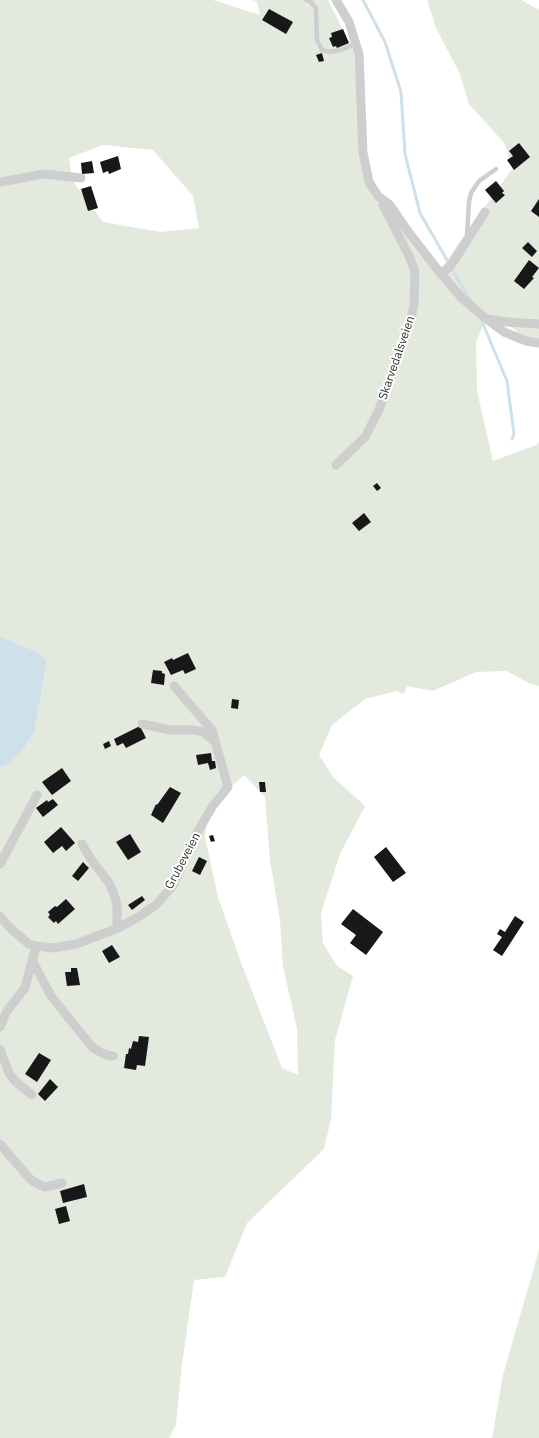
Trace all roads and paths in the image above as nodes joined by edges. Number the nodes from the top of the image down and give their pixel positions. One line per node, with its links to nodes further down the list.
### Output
1 (306, 0): 3 (lane)
2 (336, 0): 3 (street, Skarvedalsveien)
3 (356, 42): 7 (street, Skarvedalsveien)
4 (496, 169): 9 (lane)
5 (81, 178): 6 (street)
6 (0, 182)
7 (378, 196): 10 (street, Skarvedalsveien); 14 (street, Skarvedalsveien)
8 (485, 212): 9 (street)
9 (468, 240): 10 (street)
10 (440, 274): 11 (street, Skarvedalsveien)
11 (485, 318): 12 (street); 13 (street, Skarvedalsveien)
12 (539, 324)
13 (539, 343)
14 (336, 464)
15 (174, 686): 17 (street)
16 (142, 724): 17 (street)
17 (215, 742): 22 (street, Grubeveien)
18 (37, 795): 20 (street)
19 (82, 844): 22 (street)
20 (0, 864)
21 (0, 916): 23 (street, Grubeveien)
22 (118, 928): 23 (street, Grubeveien)
23 (36, 946): 24 (street)
24 (32, 960): 25 (street); 27 (street)
25 (0, 1027)
26 (0, 1049): 28 (street)
27 (113, 1056)
28 (32, 1095)
29 (0, 1144): 30 (street)
30 (62, 1183)

